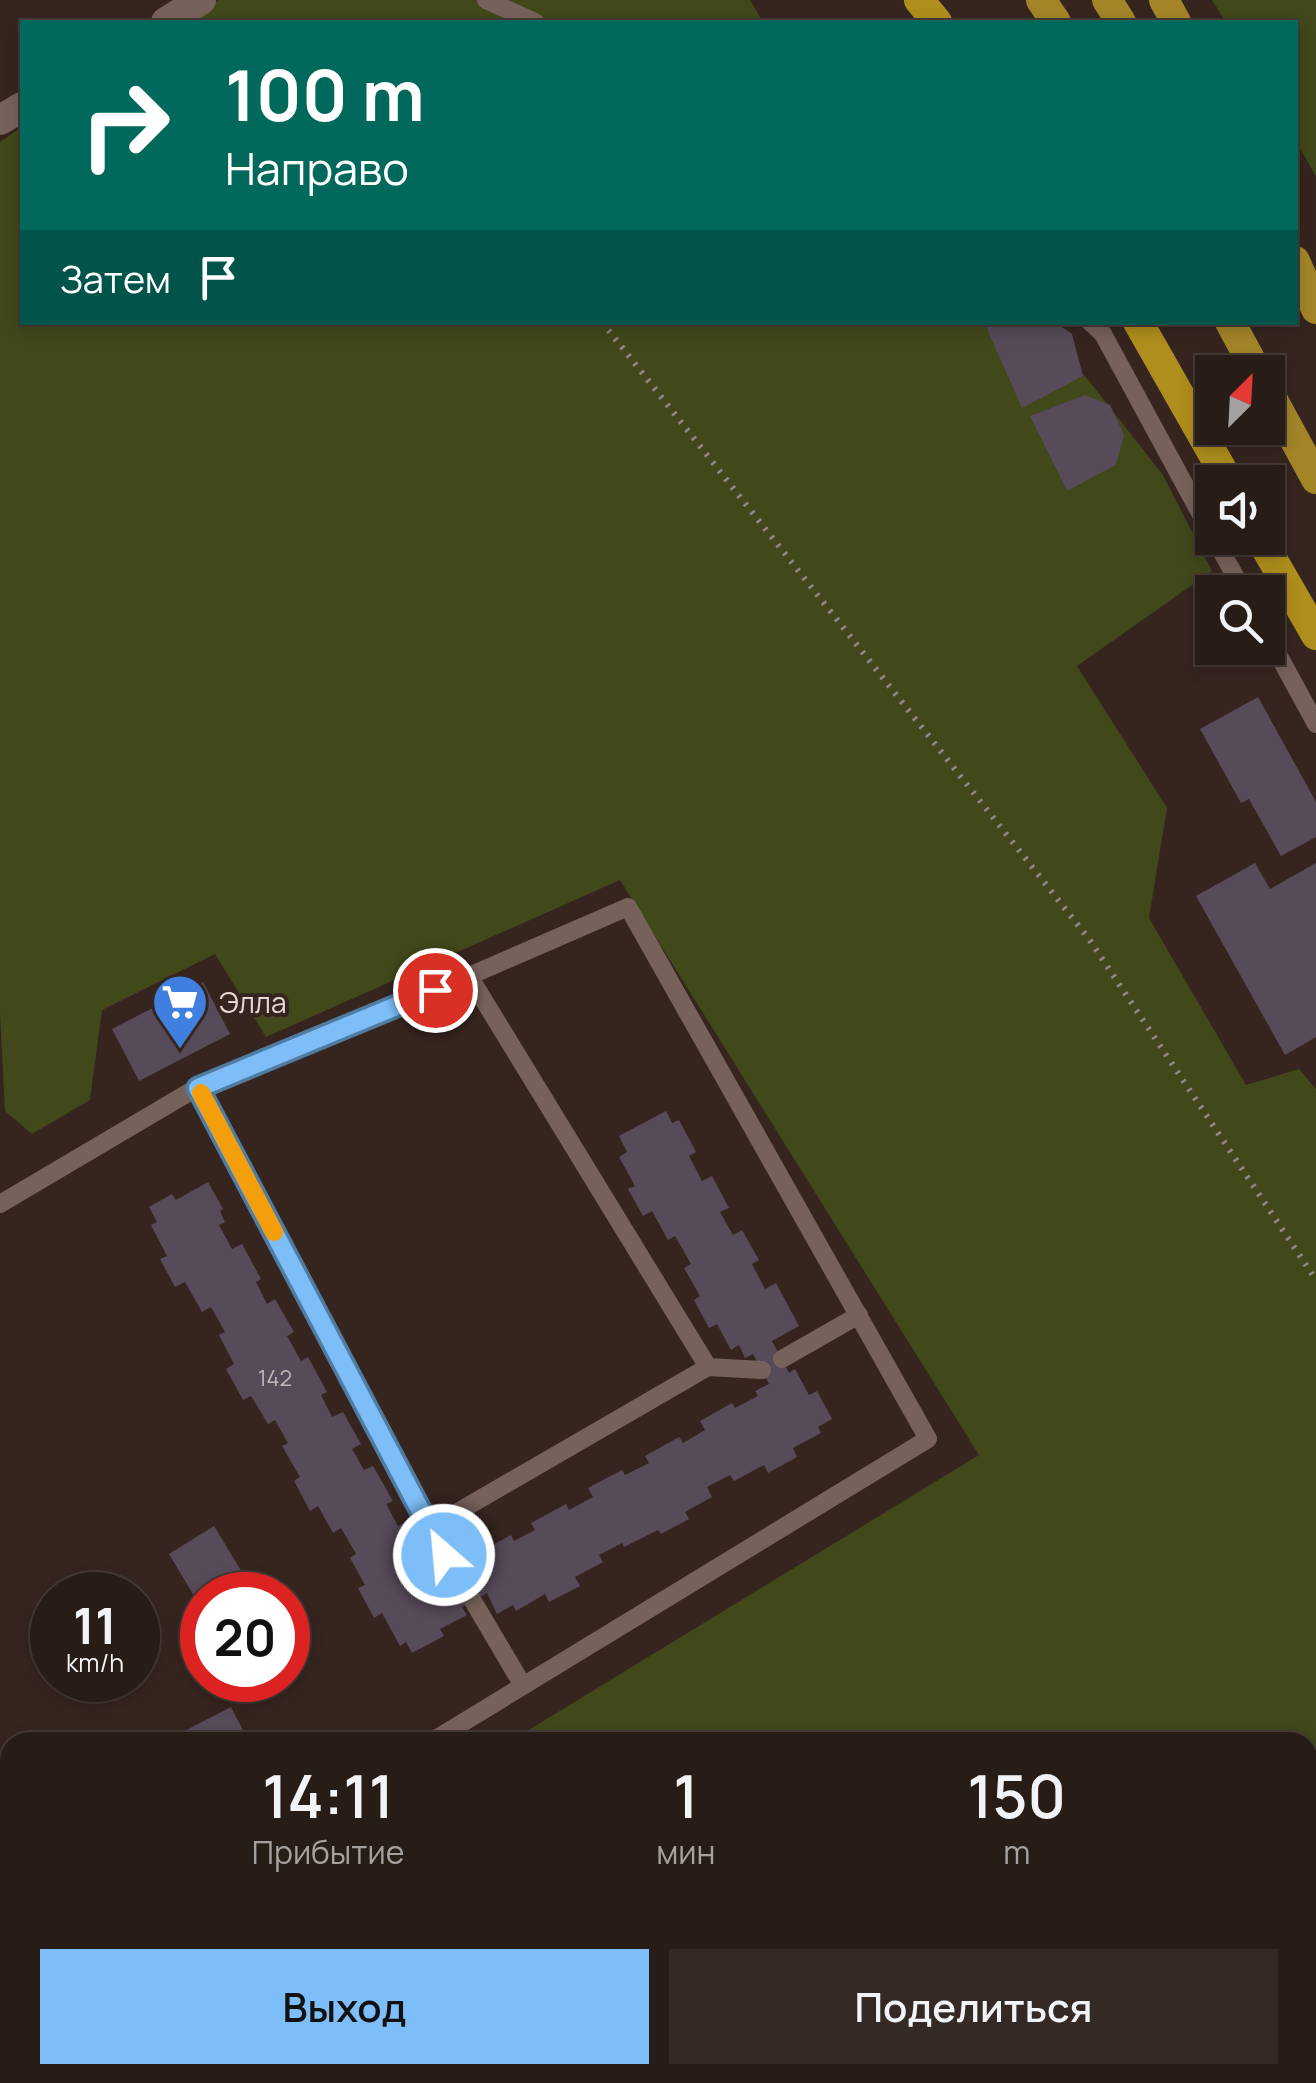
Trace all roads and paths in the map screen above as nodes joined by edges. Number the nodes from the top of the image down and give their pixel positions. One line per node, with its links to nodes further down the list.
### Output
1 (201, 0): 4 (street)
2 (486, 0): 5 (lane)
3 (919, 0): 6 (highway)
4 (169, 20)
5 (531, 20)
6 (935, 20)
7 (1298, 268): 9 (highway)
8 (1298, 288): 9 (highway)
9 (1316, 311)
10 (604, 325): 26 (path)
11 (1093, 325): 18 (lane)
12 (1140, 325): 16 (highway)
13 (1232, 325): 14 (highway)
14 (1248, 355)
15 (1285, 422): 17 (highway)
16 (1219, 465)
17 (1316, 478)
18 (1195, 503)
19 (1270, 555): 20 (highway)
20 (1316, 635)
21 (1284, 665): 22 (lane)
22 (1316, 724)
23 (469, 976): 24 (lane); 27 (lane); 29 (lane)
24 (198, 1088): 25 (lane); 31 (lane)
25 (0, 1204)
26 (1316, 1280)
27 (859, 1316): 28 (lane); 34 (lane)
28 (782, 1359)
29 (708, 1367): 30 (lane); 31 (lane)
30 (762, 1370)
31 (430, 1528): 32 (lane)
32 (457, 1582)
33 (473, 1601): 34 (lane)
34 (522, 1684): 35 (lane)
35 (447, 1732)

